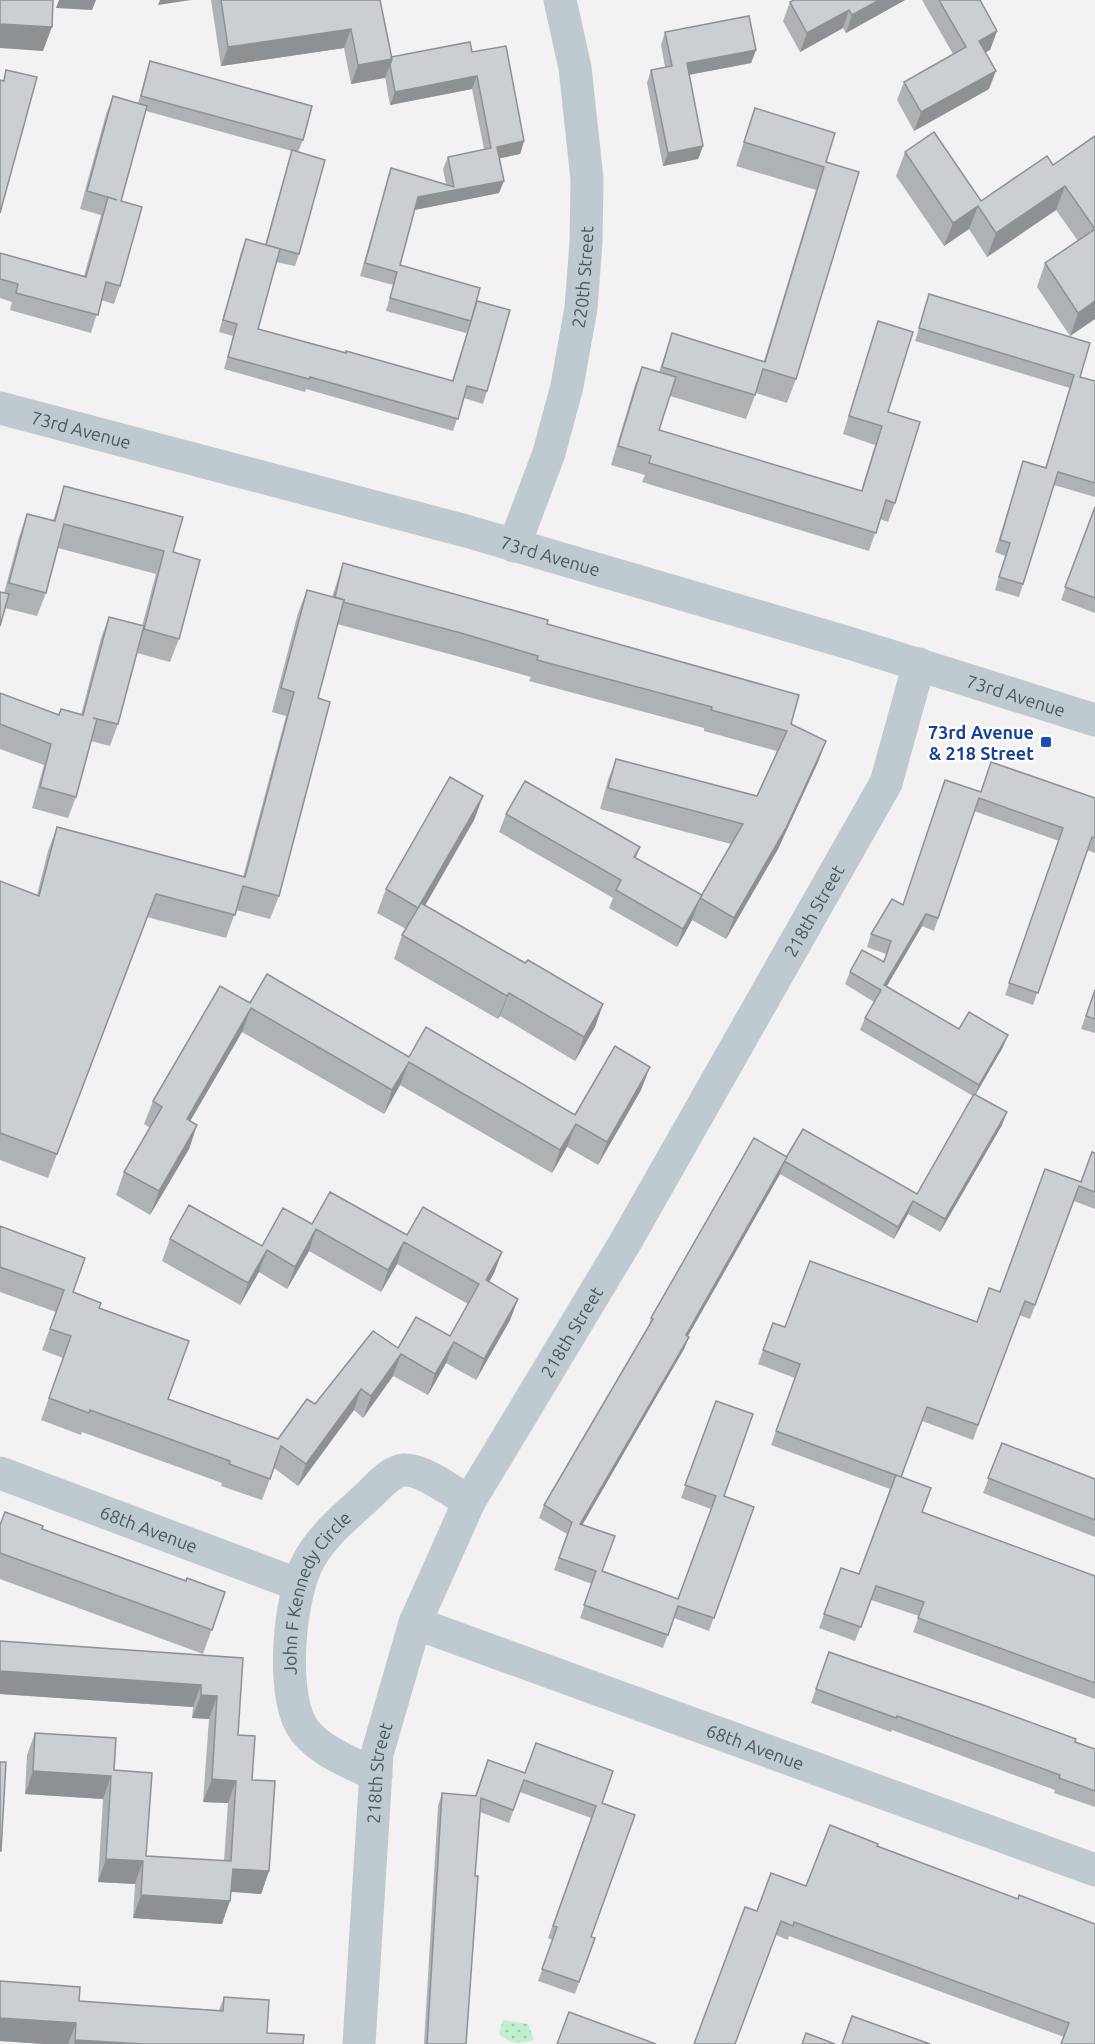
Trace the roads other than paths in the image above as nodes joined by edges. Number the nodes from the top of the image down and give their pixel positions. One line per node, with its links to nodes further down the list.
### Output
1 (560, 0): 3 (street, 220th Street)
2 (0, 408): 3 (street, 73rd Avenue)
3 (514, 546): 4 (street, 73rd Avenue)
4 (919, 664): 5 (street, 73rd Avenue); 7 (street, 218th Street)
5 (1095, 720)
6 (0, 1473): 8 (street, 68th Avenue)
7 (469, 1502): 8 (street, John F Kennedy Circle); 9 (street, 218th Street)
8 (299, 1585): 10 (street, John F Kennedy Circle)
9 (415, 1623): 10 (street, 218th Street); 11 (street, 68th Avenue)
10 (376, 1775): 12 (street, 218th Street)
11 (1095, 1870)
12 (359, 2044)

